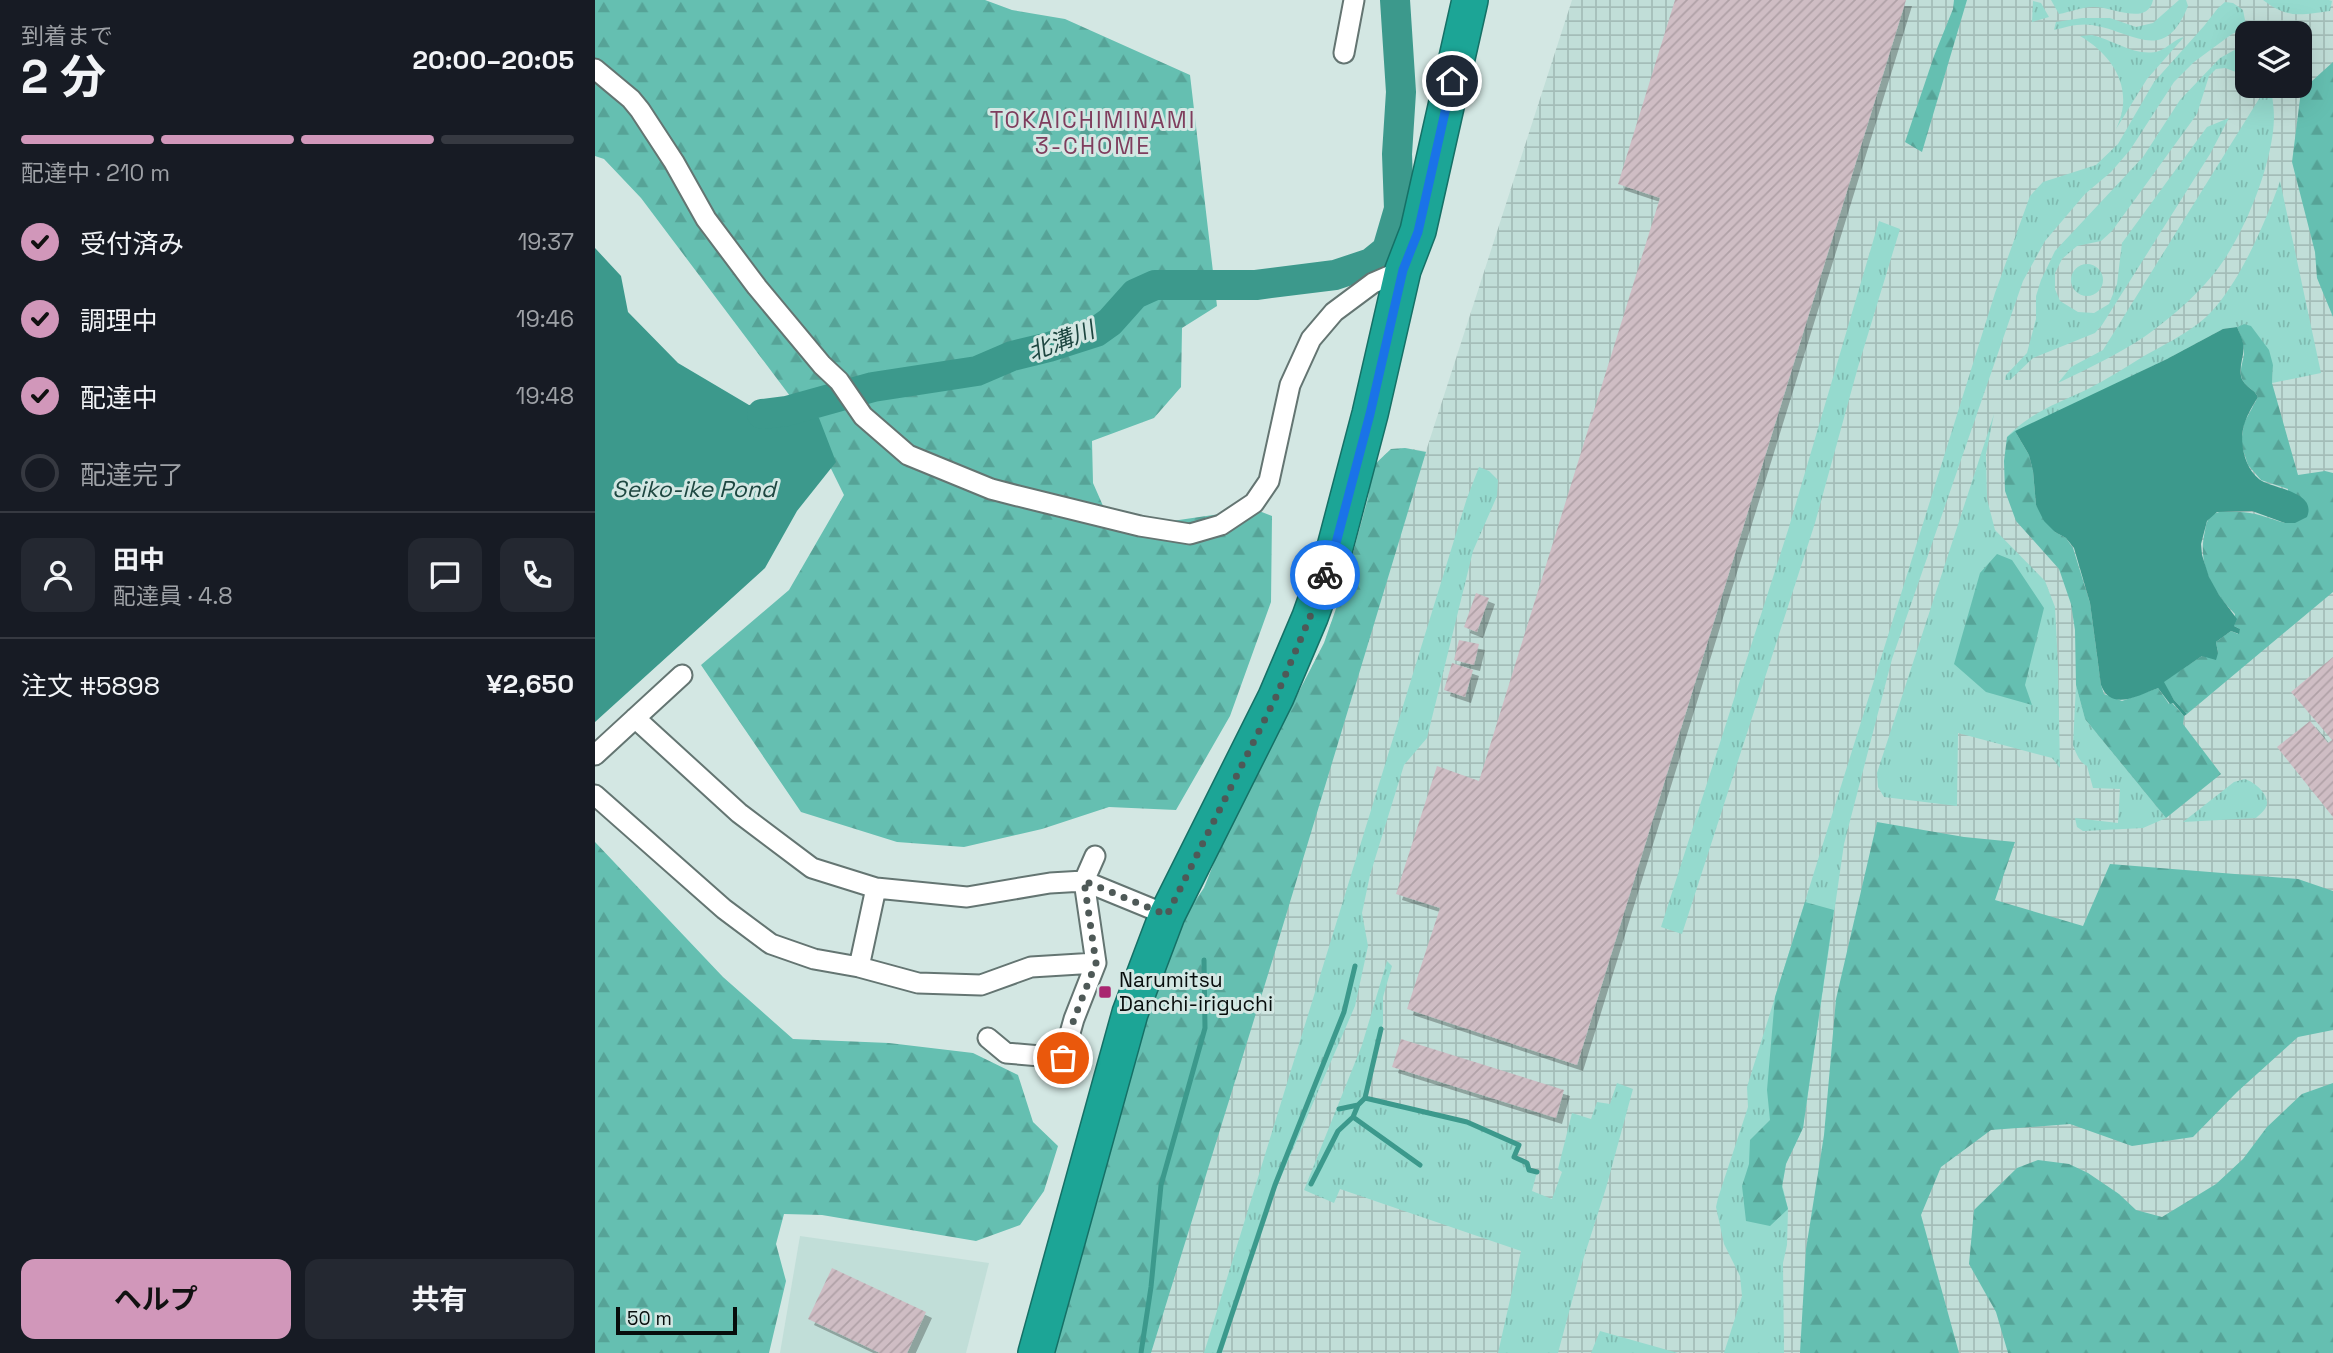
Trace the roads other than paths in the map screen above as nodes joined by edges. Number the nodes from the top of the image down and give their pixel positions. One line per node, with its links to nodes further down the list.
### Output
1 (1354, 0): 3 (street)
2 (1470, 0): 5 (highway)
3 (1344, 53)
4 (595, 69): 5 (street)
5 (1403, 270): 13 (highway)
6 (682, 675): 7 (street)
7 (635, 718): 8 (street); 12 (street)
8 (595, 755)
9 (595, 794): 15 (street)
10 (1095, 856): 11 (street)
11 (1084, 881): 12 (street); 13 (street); 14 (street)
12 (876, 888): 15 (street)
13 (1167, 915): 17 (highway)
14 (1096, 963): 15 (street); 16 (street)
15 (859, 967)
16 (988, 1038)
17 (1035, 1353)

